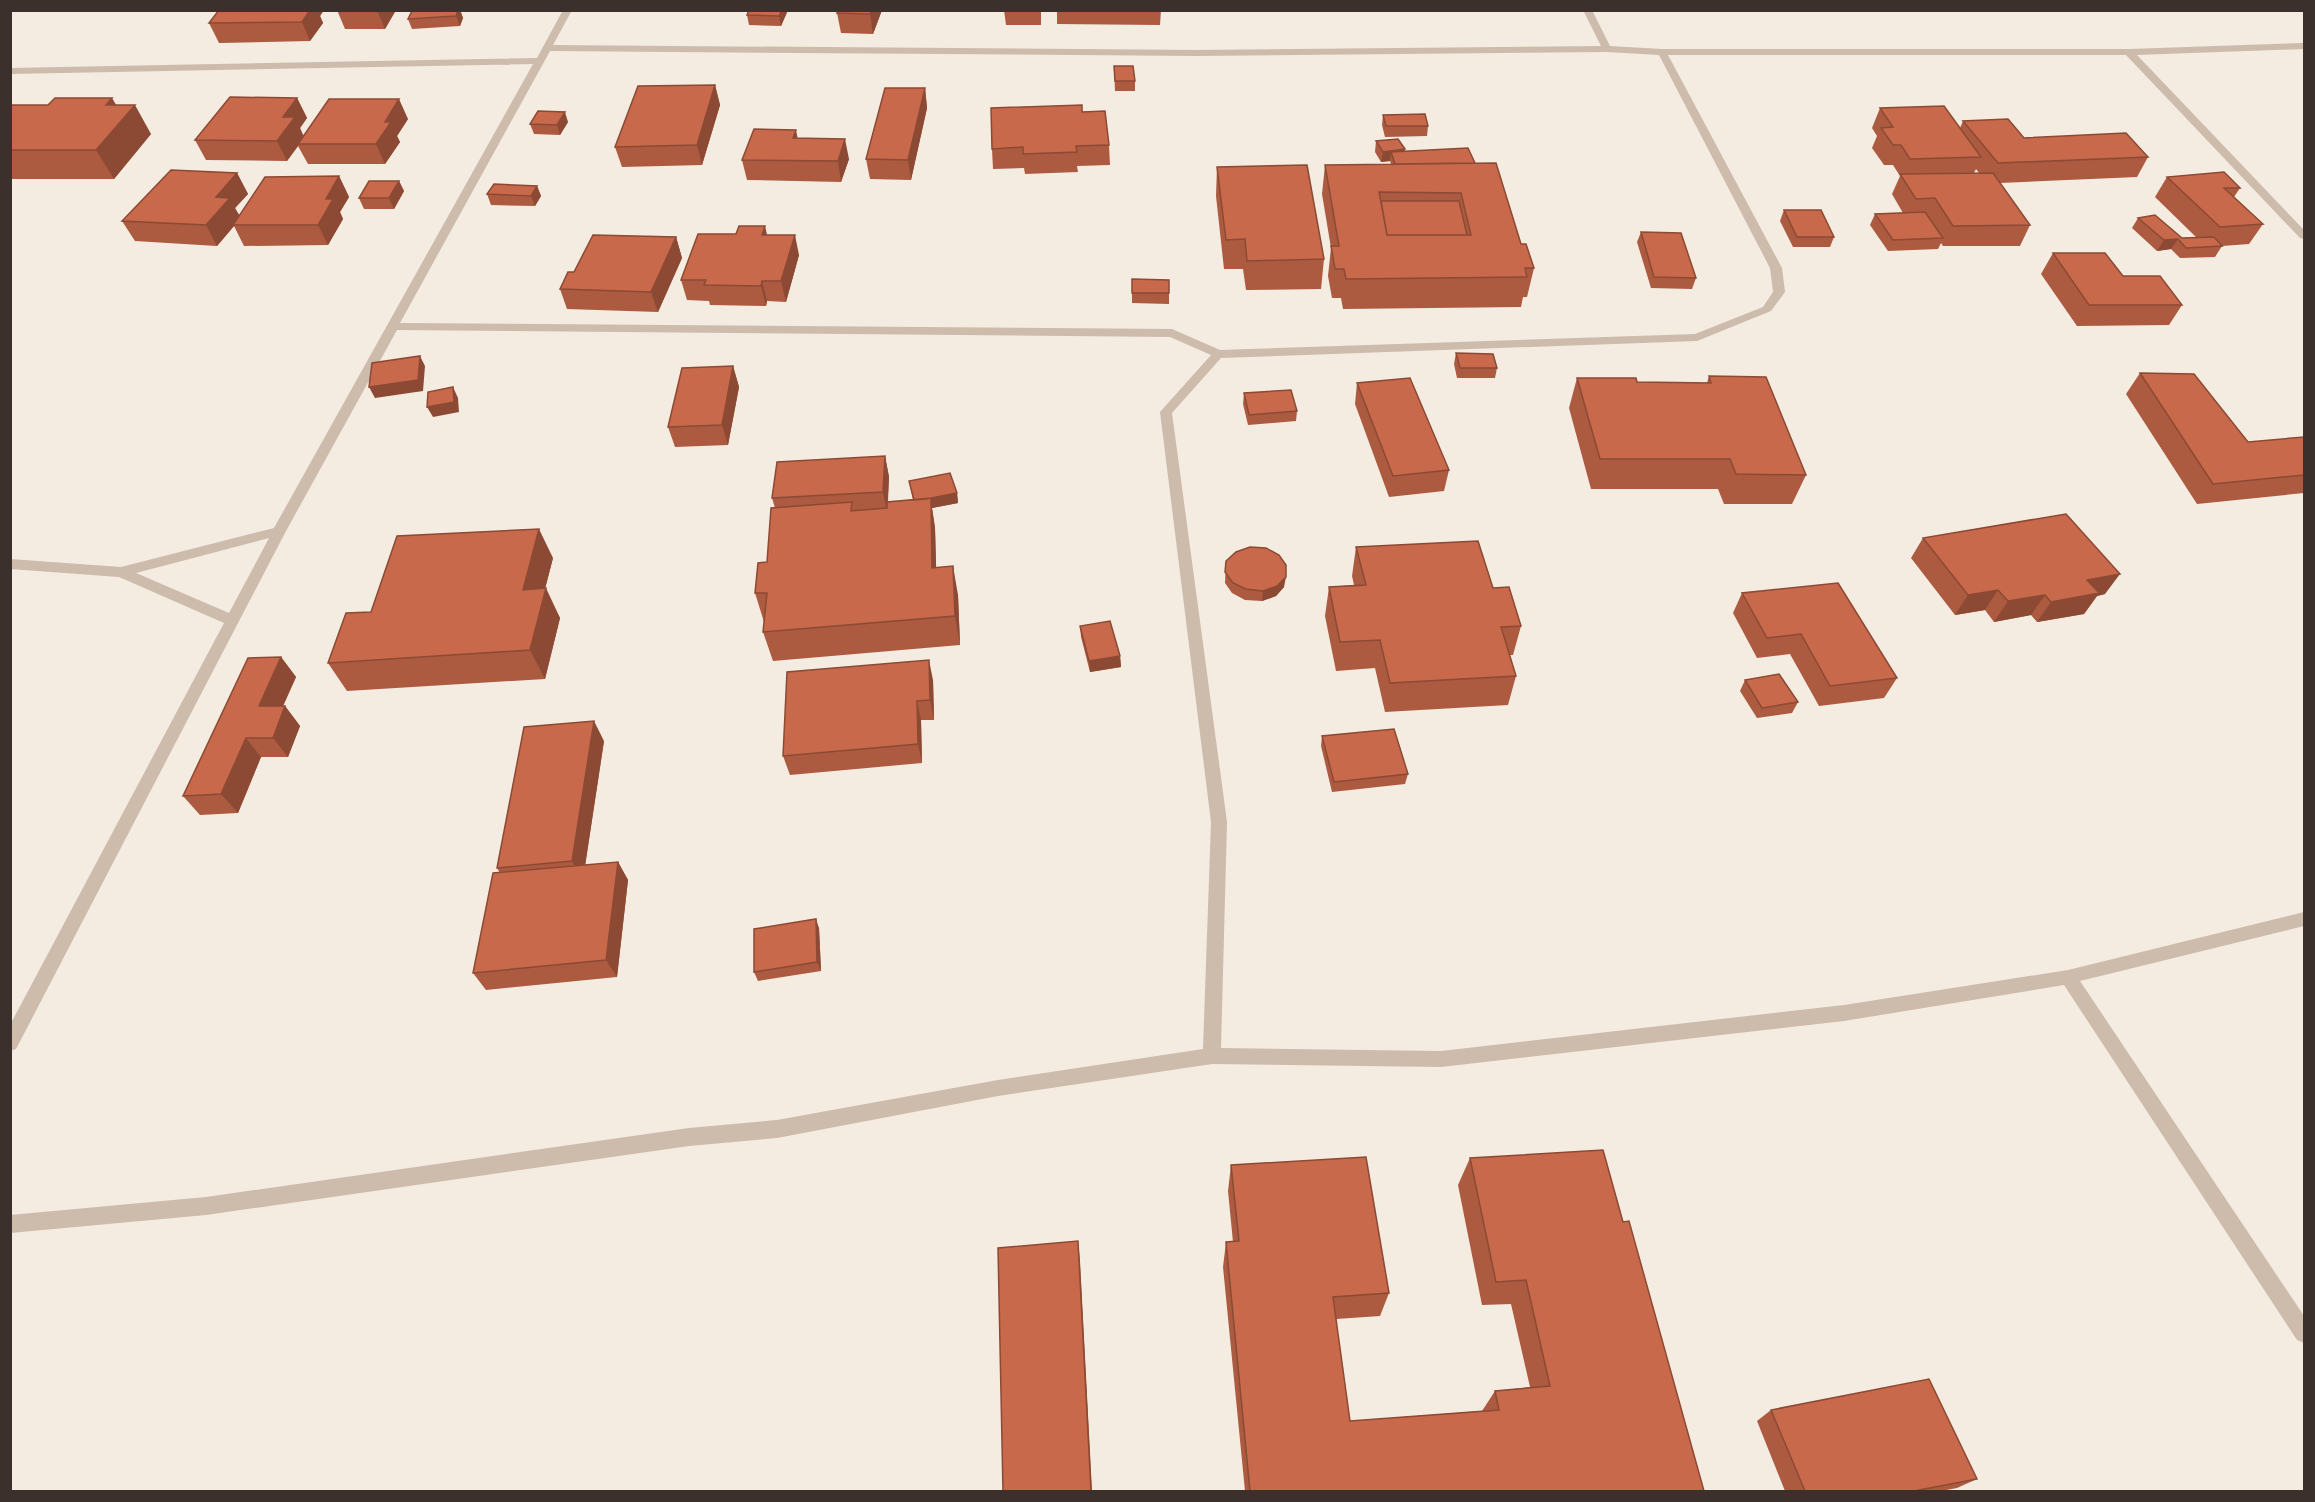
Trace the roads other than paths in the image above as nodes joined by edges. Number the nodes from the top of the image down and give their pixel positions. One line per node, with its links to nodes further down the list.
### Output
1 (568, 10): 7 (street)
2 (1587, 10): 4 (street)
3 (2304, 46): 6 (street)
4 (1607, 49): 5 (street); 7 (street)
5 (1662, 52): 6 (street); 11 (street)
6 (2129, 52): 9 (street)
7 (545, 55): 8 (street); 10 (street)
8 (10, 71)
9 (2304, 236)
10 (394, 326): 11 (street); 12 (street)
11 (1218, 354): 19 (street)
12 (279, 531): 14 (street); 15 (street)
13 (10, 564): 14 (street)
14 (121, 572): 15 (street)
15 (231, 620): 18 (street)
16 (2304, 919): 17 (street)
17 (2068, 977): 19 (street); 21 (street)
18 (10, 1043)
19 (1212, 1056): 20 (street)
20 (10, 1224)
21 (2304, 1333)

